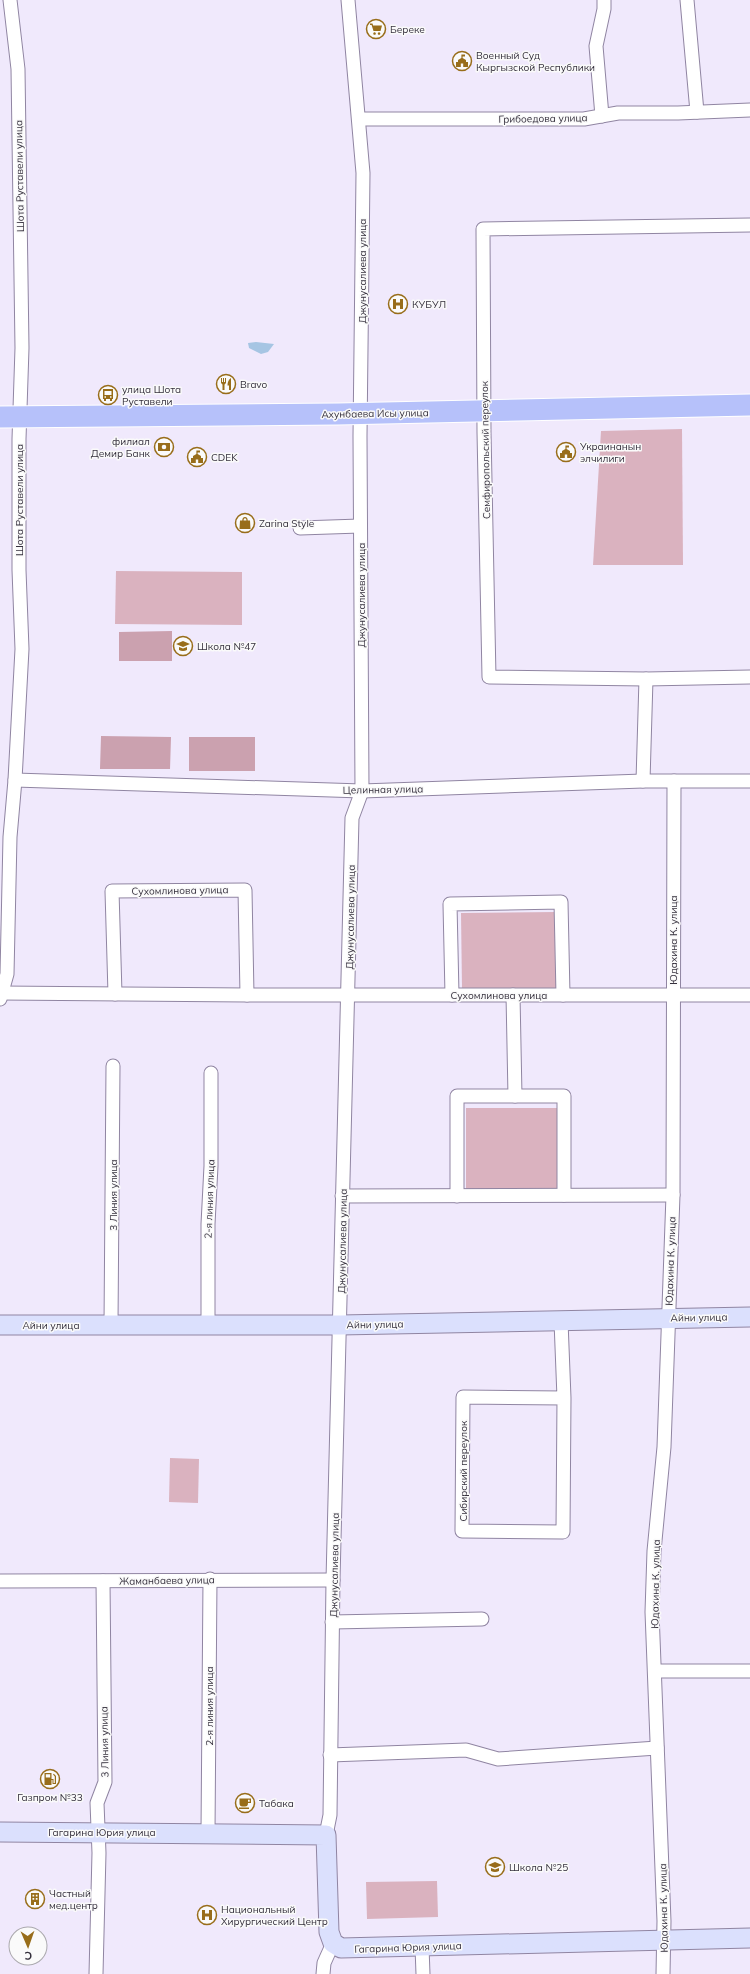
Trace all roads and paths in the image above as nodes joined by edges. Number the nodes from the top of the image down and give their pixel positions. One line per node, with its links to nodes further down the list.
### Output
1 (10, 0): 13 (street, Шота Руставели улица)
2 (348, 0): 8 (street, Джунусалиева улица)
3 (604, 0): 7 (street)
4 (687, 0): 6 (street)
5 (750, 110): 6 (street, Грибоедова улица)
6 (697, 112): 7 (street, Грибоедова улица)
7 (602, 116): 8 (street, Грибоедова улица)
8 (359, 120): 12 (street, Джунусалиева улица)
9 (750, 225): 11 (street, Семфиропольский переулок)
10 (750, 404): 11 (main road, Ахунбаева Исы улица)
11 (484, 410): 12 (main road, Ахунбаева Исы улица); 17 (street, Семфиропольский переулок)
12 (360, 413): 13 (main road, Ахунбаева Исы улица); 14 (street, Джунусалиева улица)
13 (10, 417): 18 (street, Шота Руставели улица)
14 (360, 526): 15 (street); 22 (street, Джунусалиева улица)
15 (300, 528)
16 (750, 677): 17 (street, Семфиропольский переулок)
17 (646, 679): 19 (street)
18 (15, 780): 22 (street, Целинная улица); 24 (street, Шота Руставели улица)
19 (642, 781): 20 (street, Целинная улица); 22 (street, Целинная улица)
20 (674, 781): 21 (street, Целинная улица); 29 (street, Юдахина К. улица)
21 (750, 781)
22 (362, 791): 31 (street, Джунусалиева улица)
23 (116, 994): 24 (street, Сухомлинова улица); 25 (street, Сухомлинова улица); 25 (street, Сухомлинова улица)
24 (1, 995)
25 (247, 995): 31 (street, Сухомлинова улица)
26 (452, 995): 27 (street, Сухомлинова улица); 28 (street); 31 (street, Сухомлинова улица)
27 (513, 995): 28 (street, Сухомлинова улица); 34 (street)
28 (563, 995): 29 (street, Сухомлинова улица)
29 (673, 995): 30 (street, Сухомлинова улица); 36 (street, Юдахина К. улица)
30 (750, 995)
31 (348, 996): 37 (street, Джунусалиева улица)
32 (113, 1066): 43 (street, 3 Линия улица)
33 (211, 1073): 44 (street, 2-я линия улица)
34 (515, 1096): 35 (street); 38 (street)
35 (564, 1195): 36 (street); 38 (street)
36 (673, 1195): 40 (street, Юдахина К. улица)
37 (342, 1196): 38 (street); 45 (street, Джунусалиева улица)
38 (457, 1196)
39 (750, 1316): 40 (main road, Айни улица)
40 (667, 1318): 41 (main road, Айни улица); 53 (street, Юдахина К. улица)
41 (561, 1321): 45 (main road, Айни улица); 46 (street, Сибирский переулок)
42 (0, 1325): 43 (main road, Айни улица)
43 (111, 1325): 44 (main road, Айни улица)
44 (208, 1325): 45 (main road, Айни улица)
45 (340, 1325): 48 (street, Джунусалиева улица)
46 (564, 1398): 46 (street, Сибирский переулок)
47 (210, 1579): 48 (street, Жаманбаева улица); 50 (street, Жаманбаева улица); 59 (street, 2-я линия улица)
48 (333, 1580): 52 (street, Джунусалиева улица)
49 (0, 1581): 50 (street, Жаманбаева улица)
50 (103, 1581): 58 (street, 3 Линия улица)
51 (482, 1620): 52 (street)
52 (332, 1622): 56 (street, Джунусалиева улица)
53 (656, 1671): 54 (street); 55 (street, Юдахина К. улица)
54 (750, 1671)
55 (657, 1748): 56 (street); 62 (street, Юдахина К. улица)
56 (330, 1755): 60 (street, Джунусалиева улица)
57 (0, 1832): 58 (main road, Гагарина Юрия улица)
58 (98, 1832): 59 (main road, Гагарина Юрия улица); 65 (street, 3 Линия улица)
59 (208, 1833): 60 (main road, Гагарина Юрия улица)
60 (326, 1835): 63 (main road)
61 (750, 1938): 62 (main road, Гагарина Юрия улица)
62 (664, 1940): 64 (main road, Гагарина Юрия улица); 68 (street, Юдахина К. улица)
63 (333, 1943): 64 (main road, Гагарина Юрия улица); 66 (street)
64 (422, 1947): 67 (street)
65 (96, 1974)
66 (322, 1974)
67 (423, 1974)
68 (663, 1974)

